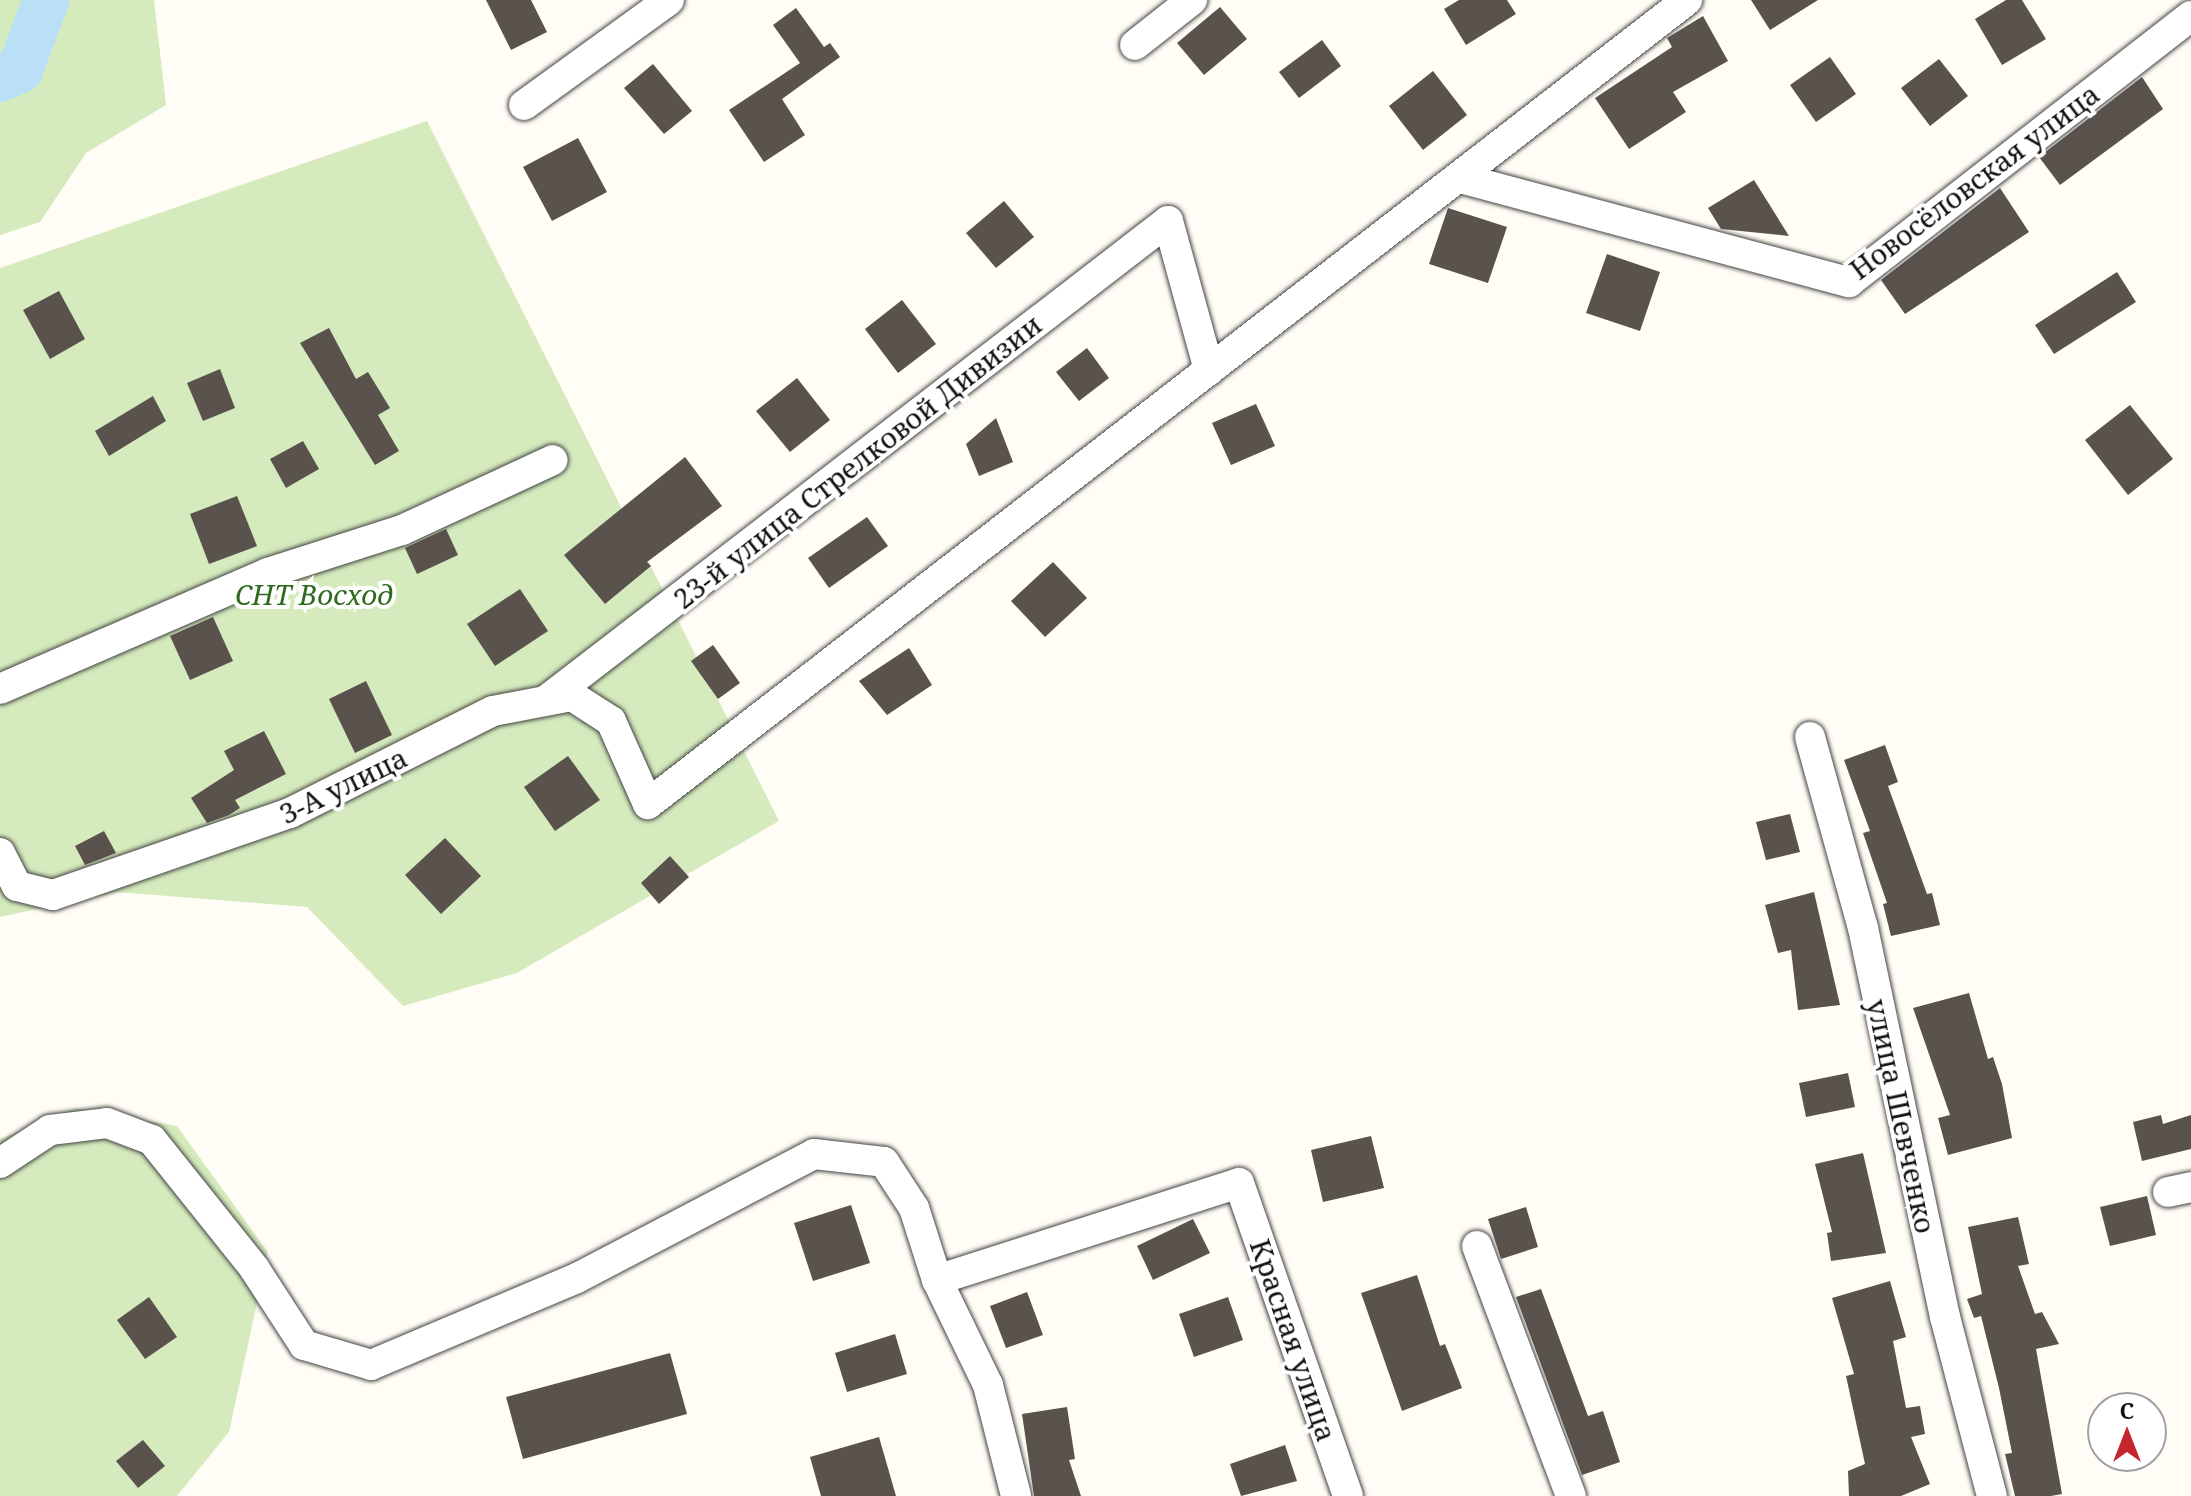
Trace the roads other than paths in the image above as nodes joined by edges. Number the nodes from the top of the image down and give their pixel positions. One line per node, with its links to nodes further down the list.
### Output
1 (669, 0): 6 (street)
2 (1192, 0): 5 (street)
3 (1687, 0): 7 (street)
4 (2191, 16): 7 (street, Новосёловская улица)
5 (1135, 45)
6 (524, 105)
7 (1460, 178): 8 (street)
8 (1209, 370): 11 (street, 3-А улица); 11 (street, 23-й улица Стрелковой Дивизии)
9 (553, 460): 10 (street)
10 (0, 689)
11 (546, 700): 13 (street, 3-А улица)
12 (1810, 737): 20 (street, улица Шевченко)
13 (0, 853)
14 (0, 1163): 16 (street)
15 (1477, 1246): 19 (street)
16 (937, 1280): 17 (street); 18 (street, Красная улица)
17 (1016, 1496)
18 (1348, 1496)
19 (1571, 1496)
20 (1992, 1496)

